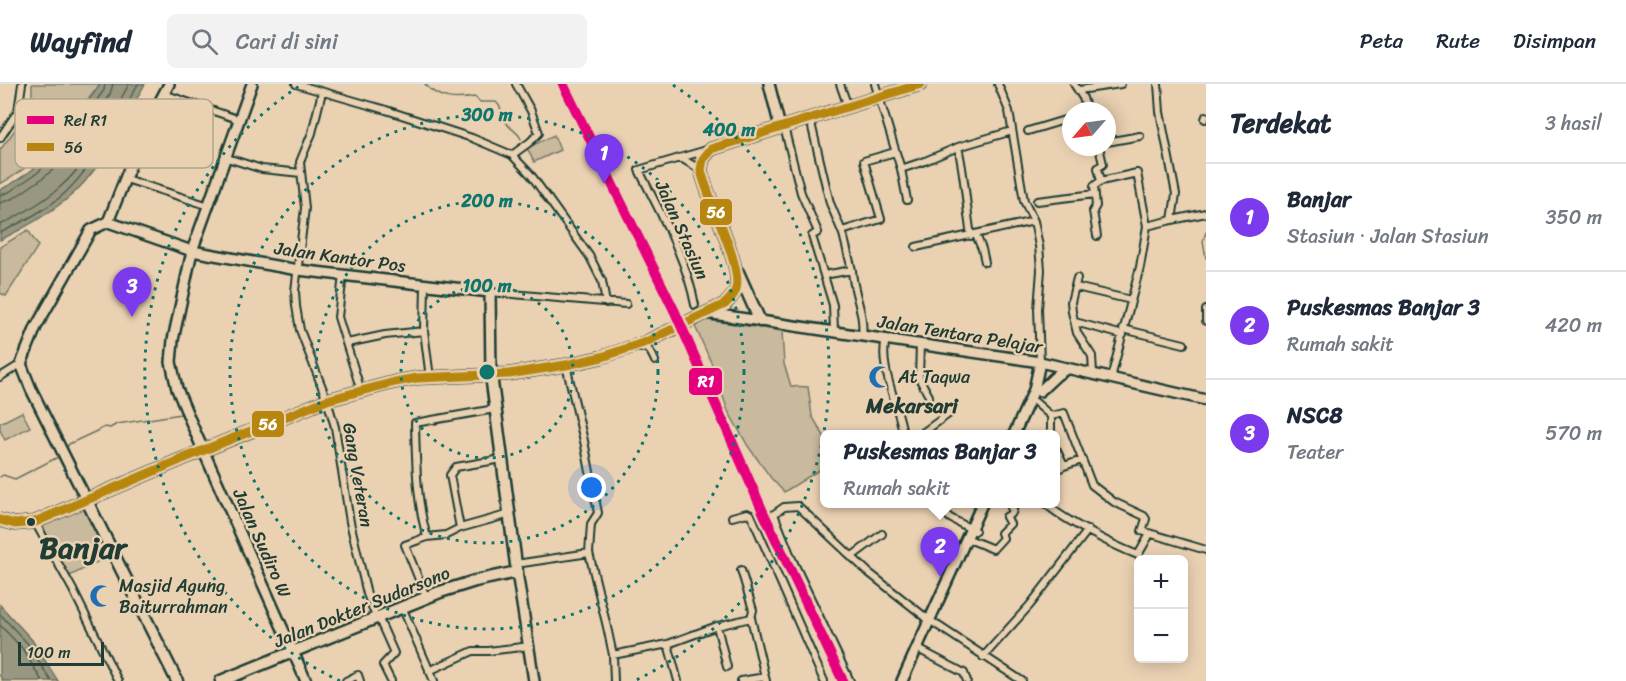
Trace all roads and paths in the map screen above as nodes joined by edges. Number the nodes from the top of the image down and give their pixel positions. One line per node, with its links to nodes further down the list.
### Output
1 (22, 84): 18 (street)
2 (169, 84): 16 (street)
3 (252, 84): 26 (street, Jalan Sudiro W)
4 (296, 84): 15 (street)
5 (516, 84): 37 (street)
6 (769, 84): 28 (street)
7 (840, 84): 22 (street)
8 (875, 84): 17 (street)
9 (921, 84): 17 (highway)
10 (998, 84): 29 (street)
11 (1074, 84): 14 (street)
12 (1122, 84): 14 (street)
13 (1158, 84): 52 (street)
14 (1079, 90): 21 (street)
15 (322, 92): 37 (street); 44 (street, Gang Veteran)
16 (164, 94): 19 (street); 20 (street)
17 (879, 97): 22 (highway); 36 (street)
18 (20, 99)
19 (161, 99)
20 (179, 99)
21 (1084, 102)
22 (848, 107): 25 (highway)
23 (213, 111): 26 (street)
24 (15, 116): 32 (street)
25 (810, 119): 28 (highway); 56 (street)
26 (240, 120): 39 (street, Jalan Sudiro W)
27 (1062, 121): 30 (street)
28 (782, 127): 35 (highway); 66 (street)
29 (1012, 131): 34 (street); 53 (street)
30 (1028, 131)
31 (1140, 136): 33 (street)
32 (0, 138)
33 (1116, 140)
34 (958, 147): 42 (street); 57 (street)
35 (711, 149): 40 (street, Jalan Stasiun); 43 (highway)
36 (895, 152): 42 (street); 56 (street)
37 (512, 155): 72 (street)
38 (1101, 156): 46 (street)
39 (227, 158): 44 (street); 50 (street, Jalan Sudiro W)
40 (681, 158): 43 (street); 74 (street, Jalan Stasiun)
41 (130, 168): 45 (street)
42 (901, 169): 48 (street)
43 (701, 170): 62 (highway)
44 (301, 173): 63 (street, Gang Veteran)
45 (126, 179): 50 (street); 54 (street)
46 (1101, 181): 47 (street); 55 (street)
47 (1095, 194): 49 (street); 58 (street)
48 (907, 200)
49 (1037, 201)
50 (209, 206): 60 (street, Jalan Sudiro W)
51 (1206, 213): 52 (street)
52 (1172, 220): 55 (street)
53 (1034, 221): 57 (street); 90 (street)
54 (108, 222): 60 (street, Jalan Kantor Pos); 91 (street)
55 (1147, 226): 71 (street)
56 (842, 231): 64 (street)
57 (973, 236): 59 (street); 61 (street)
58 (1097, 236)
59 (916, 247)
60 (192, 250): 63 (street, Jalan Kantor Pos); 113 (street, Jalan Sudiro W)
61 (985, 262)
62 (736, 266): 76 (highway); 77 (highway)
63 (298, 270): 65 (street, Jalan Kantor Pos); 102 (street, Gang Veteran)
64 (852, 270): 66 (street); 83 (street)
65 (343, 275): 68 (street, Jalan Kantor Pos); 85 (street)
66 (824, 275): 81 (street)
67 (1077, 278): 69 (street)
68 (425, 285): 70 (street, Jalan Kantor Pos); 80 (street)
69 (1076, 287): 71 (street); 79 (street)
70 (489, 292): 72 (street); 95 (street)
71 (1131, 300): 82 (street)
72 (606, 303): 73 (street)
73 (626, 304)
74 (695, 305)
75 (1206, 310): 78 (street)
76 (706, 313): 77 (street, Jalan Tentara Pelajar); 92 (highway)
77 (760, 321): 81 (street, Jalan Tentara Pelajar)
78 (1206, 321)
79 (1075, 322): 82 (street); 94 (street)
80 (423, 331): 85 (street); 97 (street)
81 (834, 331): 83 (street, Jalan Tentara Pelajar)
82 (1123, 332): 87 (street); 98 (street)
83 (862, 336): 84 (street, Jalan Tentara Pelajar)
84 (886, 339): 86 (street, Jalan Tentara Pelajar); 108 (street)
85 (347, 343): 100 (street)
86 (920, 344): 88 (street, Jalan Tentara Pelajar); 101 (street)
87 (1184, 344)
88 (1018, 359): 90 (street, Jalan Tentara Pelajar); 99 (street)
89 (655, 361): 92 (street)
90 (1043, 362): 93 (street, Jalan Tentara Pelajar); 99 (street)
91 (21, 364): 96 (street); 119 (street)
92 (568, 365): 95 (highway); 136 (street)
93 (1068, 368): 94 (street, Jalan Tentara Pelajar); 99 (street)
94 (1093, 373): 98 (street, Jalan Tentara Pelajar)
95 (491, 375): 97 (highway); 105 (highway)
96 (0, 377)
97 (430, 378): 100 (highway)
98 (1111, 378): 103 (street, Jalan Tentara Pelajar)
99 (1037, 390): 104 (street); 110 (street)
100 (361, 391): 102 (highway)
101 (929, 396)
102 (327, 400): 113 (highway); 142 (street, Gang Veteran)
103 (1206, 400)
104 (1035, 402): 107 (street); 111 (street)
105 (495, 409): 115 (highway); 134 (street)
106 (950, 413): 109 (street)
107 (1051, 416): 112 (street); 116 (street)
108 (902, 430)
109 (928, 430)
110 (1017, 430)
111 (1022, 430)
112 (1051, 430)
113 (203, 450): 119 (highway); 149 (street, Jalan Sudiro W)
114 (1060, 458): 117 (street)
115 (502, 459): 125 (highway); 129 (street)
116 (1082, 460): 117 (street); 133 (street)
117 (1064, 466): 118 (street)
118 (1060, 468)
119 (86, 499): 128 (highway); 156 (highway)
120 (940, 508): 131 (street)
121 (981, 508): 131 (street)
122 (986, 508): 131 (street)
123 (1010, 508): 131 (street)
124 (1052, 508): 130 (street)
125 (510, 514): 129 (street); 138 (highway)
126 (732, 518): 167 (street)
127 (0, 520): 128 (highway)
128 (37, 522): 155 (street)
129 (460, 528): 134 (street)
130 (1088, 530): 133 (street); 151 (street)
131 (972, 533): 144 (street)
132 (882, 534): 137 (street)
133 (1150, 534): 135 (street)
134 (427, 537): 140 (street)
135 (1206, 550)
136 (589, 553): 138 (street); 150 (street)
137 (851, 557): 144 (street); 168 (street)
138 (517, 568): 140 (highway, Jalan Dokter Sudarsono); 147 (street)
139 (741, 570): 143 (street)
140 (426, 597): 141 (highway, Jalan Dokter Sudarsono)
141 (401, 607): 142 (highway, Jalan Dokter Sudarsono); 153 (street)
142 (377, 616): 149 (highway, Jalan Dokter Sudarsono); 161 (street, Gang Veteran)
143 (751, 618): 145 (street); 154 (street)
144 (931, 622): 148 (street); 151 (street); 169 (street)
145 (717, 626): 146 (street); 152 (street)
146 (668, 644): 150 (street); 165 (street)
147 (530, 646): 153 (street); 163 (street)
148 (922, 651): 170 (street); 171 (street)
149 (293, 652): 157 (highway, Jalan Dokter Sudarsono); 158 (street, Jalan Sudiro W)
150 (613, 655): 164 (street)
151 (983, 657): 172 (street)
152 (727, 667)
153 (429, 671): 162 (street)
154 (765, 679): 166 (street)
155 (118, 681)
156 (177, 681)
157 (221, 681)
158 (306, 681)
159 (346, 681): 160 (street)
160 (360, 681)
161 (391, 681)
162 (434, 681)
163 (534, 681)
164 (614, 681)
165 (678, 681)
166 (741, 681)
167 (824, 681)
168 (850, 681)
169 (902, 681)
170 (909, 681)
171 (967, 681)
172 (1022, 681)

